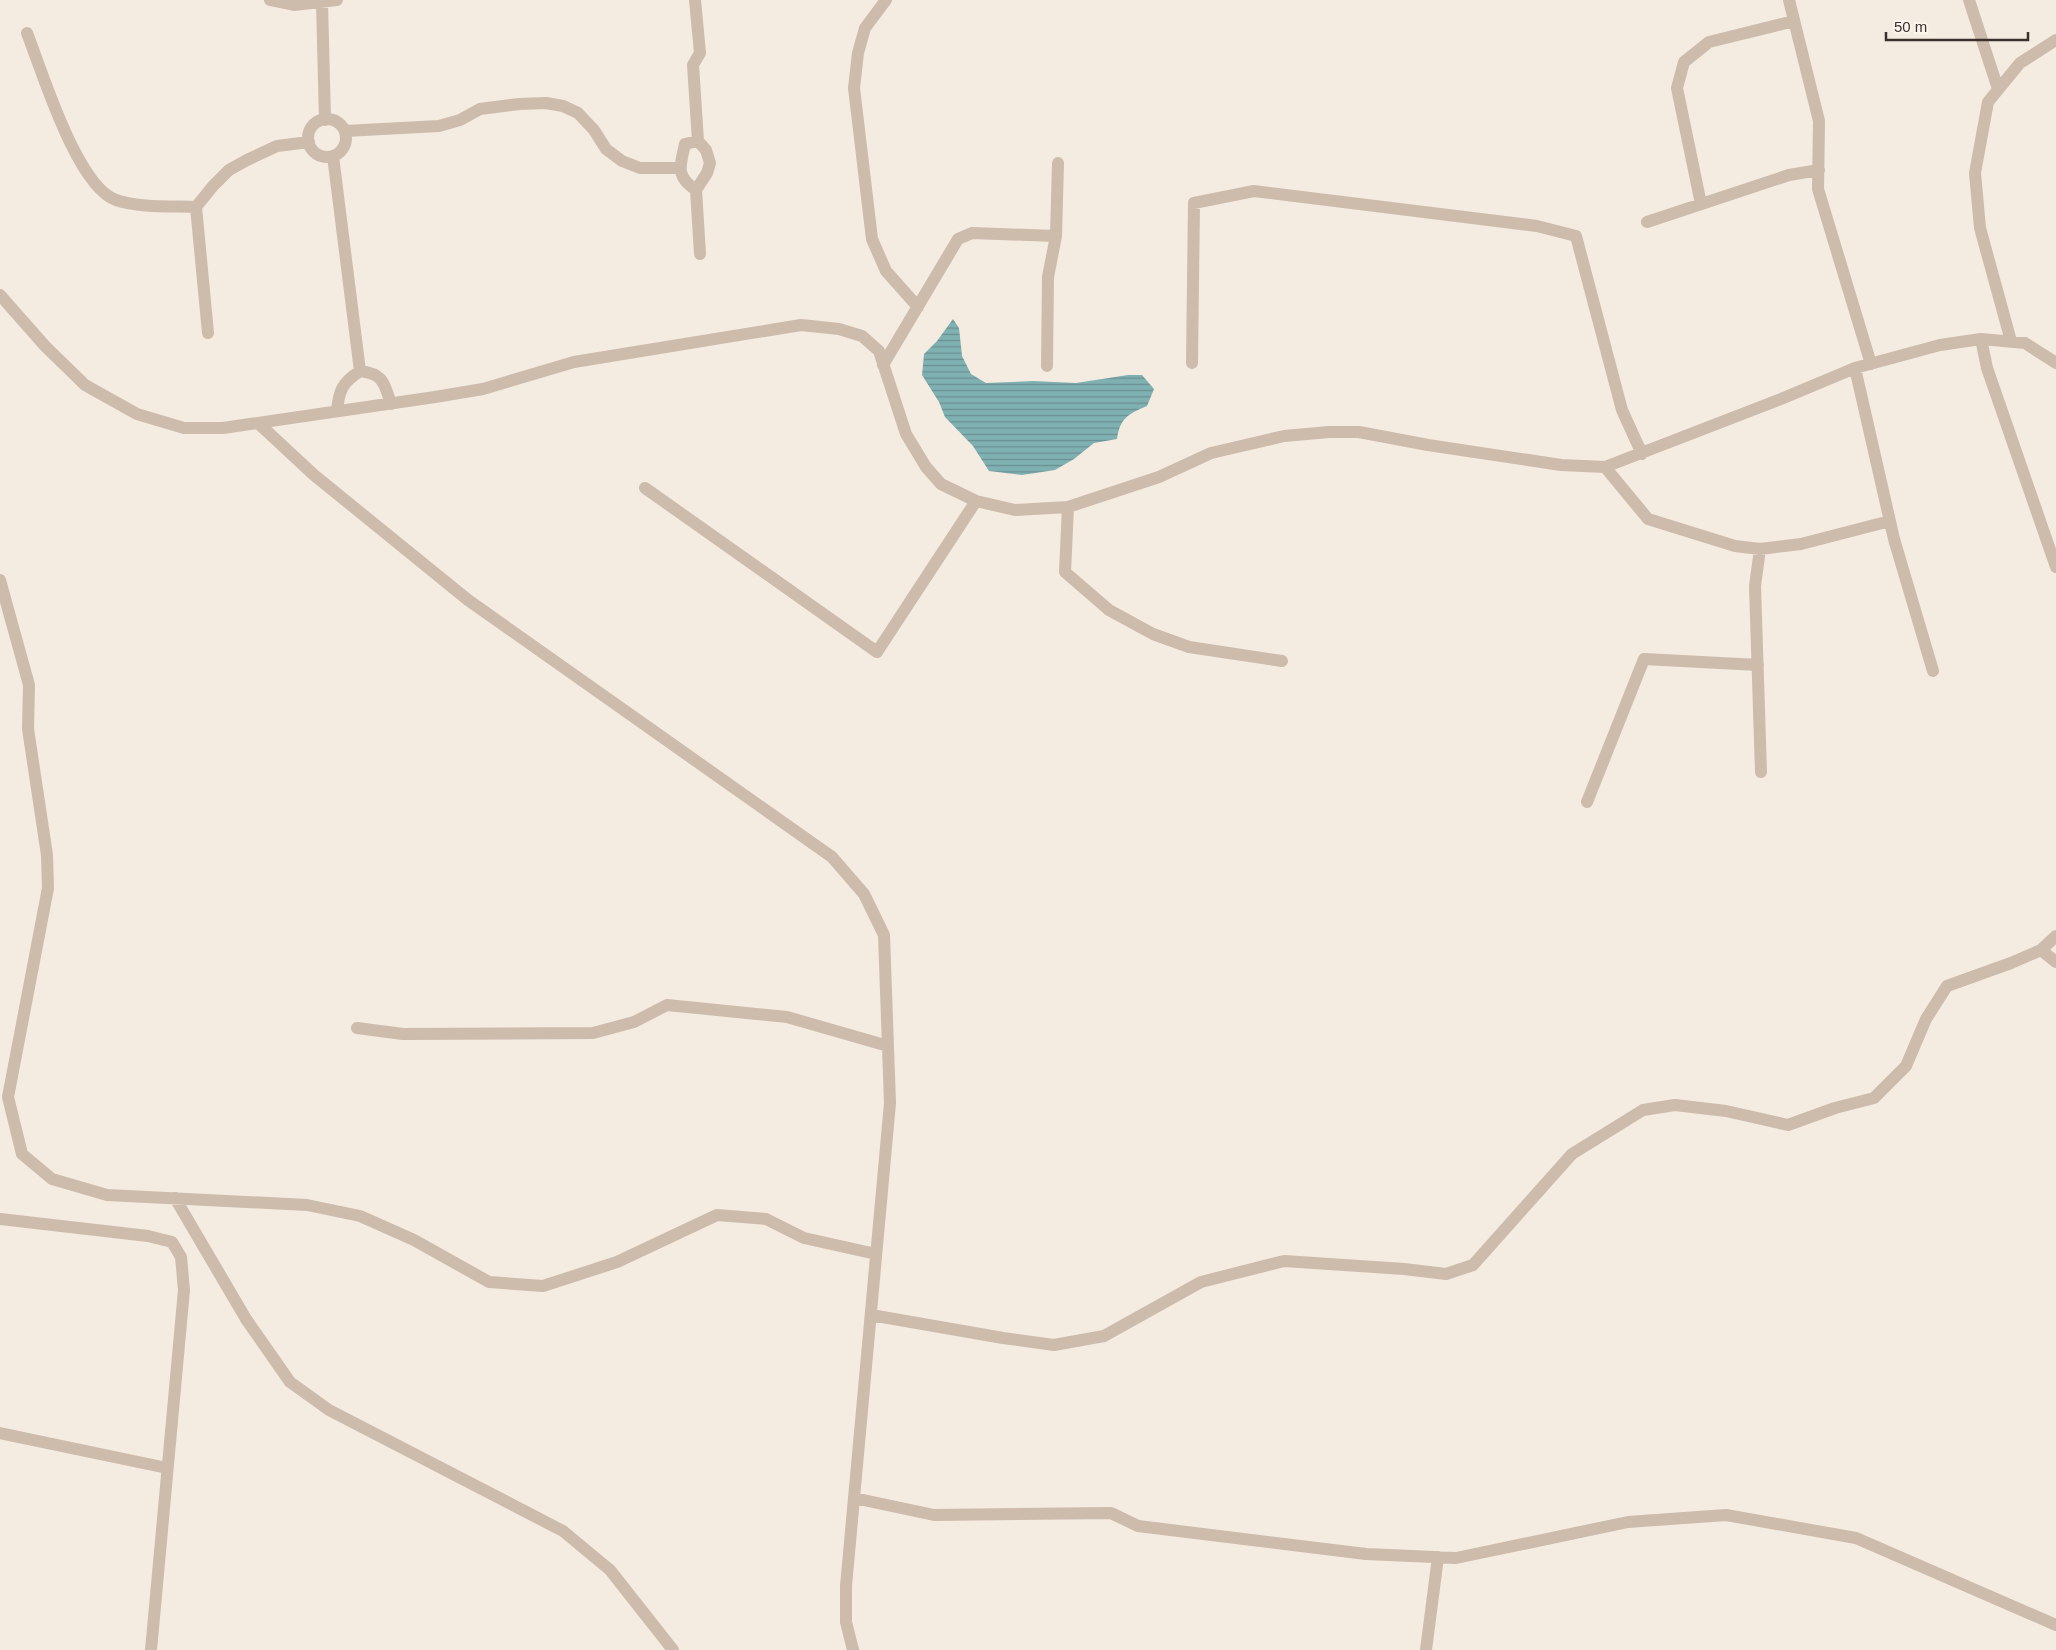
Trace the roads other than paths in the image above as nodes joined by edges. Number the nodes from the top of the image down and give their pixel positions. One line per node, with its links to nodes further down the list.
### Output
1 (270, 0): 7 (street)
2 (338, 0): 7 (street)
3 (695, 0): 14 (street)
4 (886, 0): 27 (street)
5 (1789, 0): 8 (street)
6 (1969, 0): 11 (street)
7 (322, 2): 12 (street)
8 (1794, 21): 19 (street); 21 (street)
9 (27, 33): 22 (street)
10 (2056, 40): 11 (street)
11 (1998, 89): 30 (street)
12 (325, 120): 13 (street); 15 (street)
13 (344, 131): 16 (street); 18 (street)
14 (698, 141): 18 (street); 20 (street)
15 (309, 142): 16 (street); 22 (street)
16 (333, 156): 37 (street)
17 (1058, 163): 24 (street)
18 (680, 168): 20 (street)
19 (1818, 170): 21 (street); 33 (street)
20 (696, 190): 25 (street)
21 (1701, 204): 23 (street)
22 (196, 207): 28 (street)
23 (1647, 222)
24 (1056, 236): 27 (street); 35 (street)
25 (700, 254)
26 (0, 295): 40 (street)
27 (918, 307): 34 (street)
28 (208, 334)
29 (1981, 339): 30 (street); 33 (street); 48 (street)
30 (2011, 341): 32 (street)
31 (1192, 363): 41 (street)
32 (2056, 363)
33 (1871, 364): 36 (street)
34 (883, 365): 38 (street); 44 (street)
35 (1047, 366)
36 (1855, 368): 41 (street); 46 (street)
37 (360, 371): 38 (street); 39 (street)
38 (391, 404): 39 (street)
39 (337, 411): 40 (street)
40 (258, 422): 59 (street)
41 (1642, 454): 42 (street)
42 (1605, 467): 45 (street); 47 (street)
43 (645, 488): 44 (street)
44 (976, 501): 45 (street)
45 (1068, 507): 50 (street)
46 (1890, 521): 47 (street); 52 (street)
47 (1760, 549): 51 (street)
48 (2056, 567)
49 (0, 580): 60 (street)
50 (1282, 661)
51 (1758, 665): 53 (street); 54 (street)
52 (1933, 672)
53 (1761, 772)
54 (1587, 802)
55 (2056, 936): 56 (street)
56 (2041, 950): 57 (street); 63 (street)
57 (2056, 962)
58 (357, 1028): 59 (street)
59 (888, 1046): 62 (street)
60 (175, 1198): 62 (street); 70 (street)
61 (0, 1219): 65 (street)
62 (876, 1254): 63 (street)
63 (871, 1315): 66 (street)
64 (0, 1433): 65 (street)
65 (167, 1468): 69 (street)
66 (854, 1498): 67 (street); 71 (street)
67 (1438, 1557): 68 (street); 72 (street)
68 (2056, 1625)
69 (151, 1650)
70 (673, 1650)
71 (853, 1650)
72 (1426, 1650)

